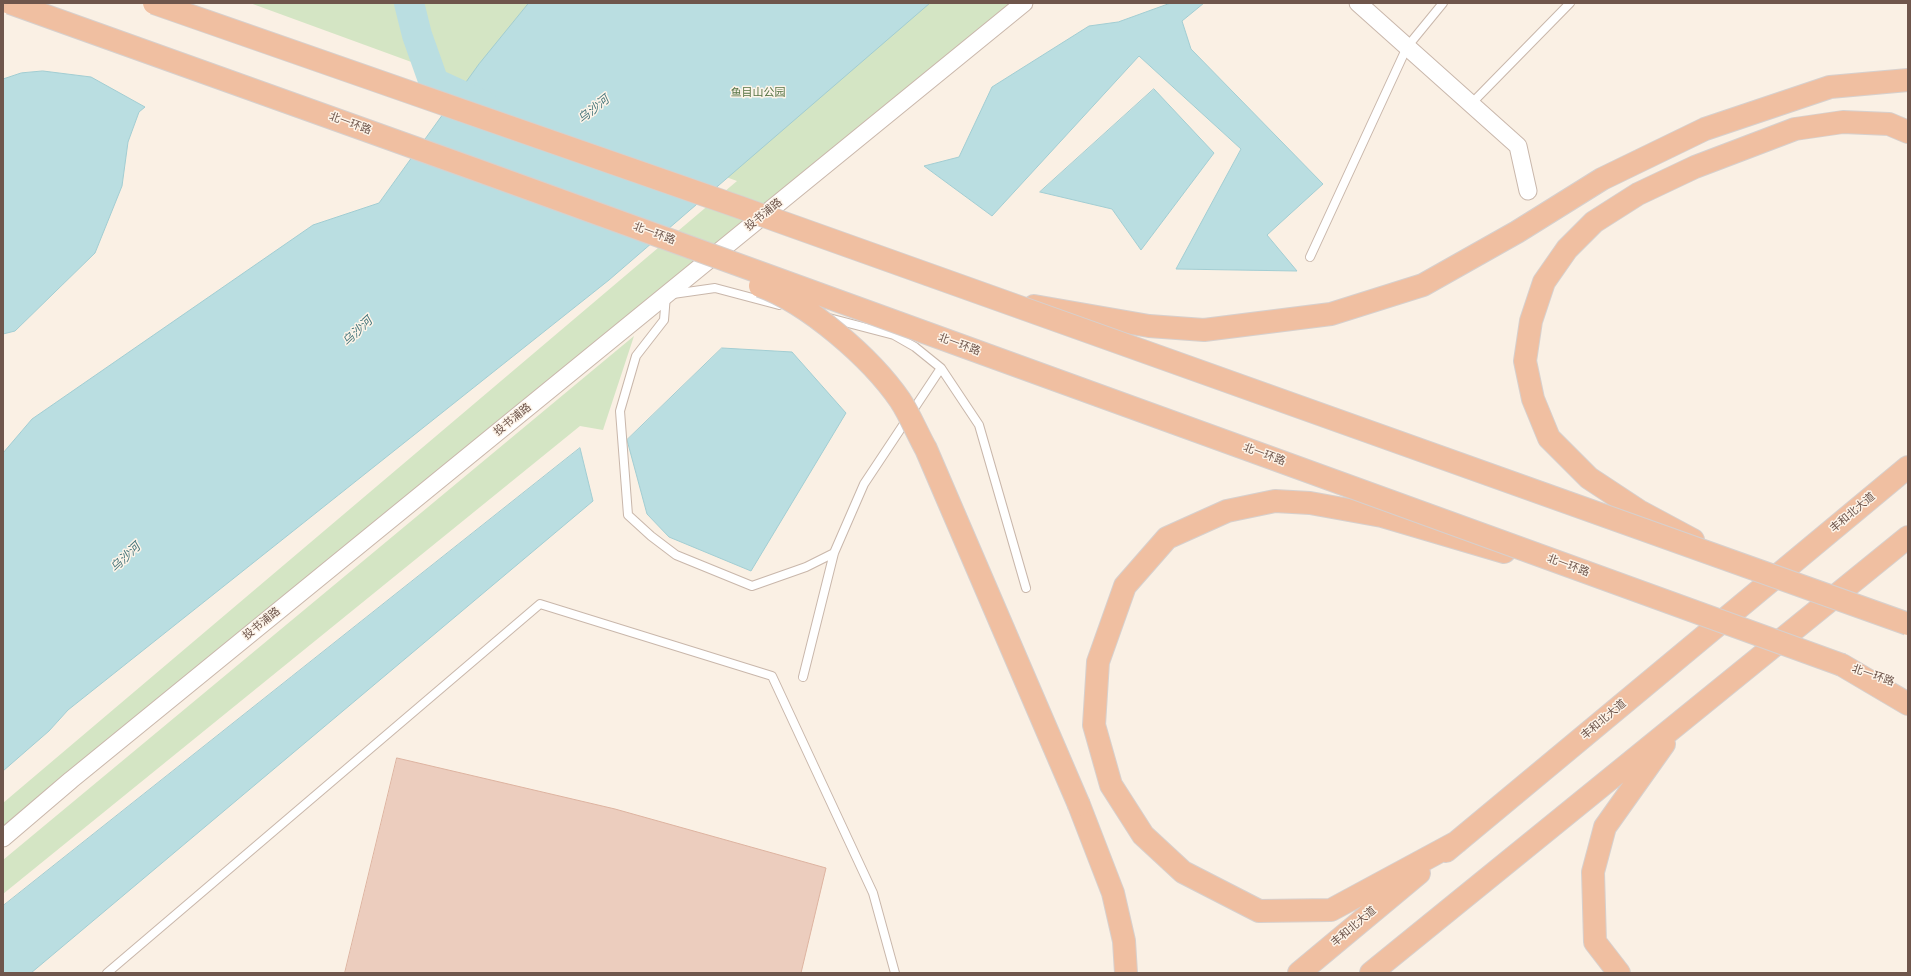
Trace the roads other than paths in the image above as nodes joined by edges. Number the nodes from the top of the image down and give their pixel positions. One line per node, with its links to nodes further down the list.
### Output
1 (10, 3): 11 (highway, 北一环路, bridge)
2 (154, 3): 15 (highway, bridge)
3 (1024, 3): 14 (street, 投书浦路)
4 (1358, 3): 7 (street)
5 (1443, 3): 7 (lane)
6 (1570, 3): 9 (lane)
7 (1407, 47): 9 (street); 13 (lane)
8 (1908, 80): 15 (highway, bridge)
9 (1471, 104): 12 (street)
10 (1908, 132): 20 (highway, bridge)
11 (476, 170): 22 (highway, 北一环路, bridge); 33 (highway, bridge)
12 (1528, 191)
13 (1310, 257)
14 (666, 295): 16 (lane); 19 (lane); 29 (street, 投书浦路)
15 (1001, 300): 20 (highway, bridge)
16 (941, 368): 19 (lane); 21 (lane)
17 (1908, 467): 30 (highway, 丰和北大道)
18 (1908, 537): 28 (highway)
19 (834, 553): 25 (lane)
20 (1733, 561): 23 (highway, bridge)
21 (1026, 588)
22 (1654, 598): 24 (highway, 北一环路, bridge); 30 (highway, bridge)
23 (1908, 624)
24 (1842, 665): 26 (highway, 北一环路); 27 (highway)
25 (803, 677)
26 (1908, 688)
27 (1908, 704)
28 (1678, 723): 35 (highway); 36 (highway)
29 (3, 838)
30 (1457, 842): 34 (highway, 丰和北大道)
31 (107, 973): 32 (lane)
32 (895, 973)
33 (1126, 973)
34 (1299, 973)
35 (1371, 973)
36 (1619, 973)

